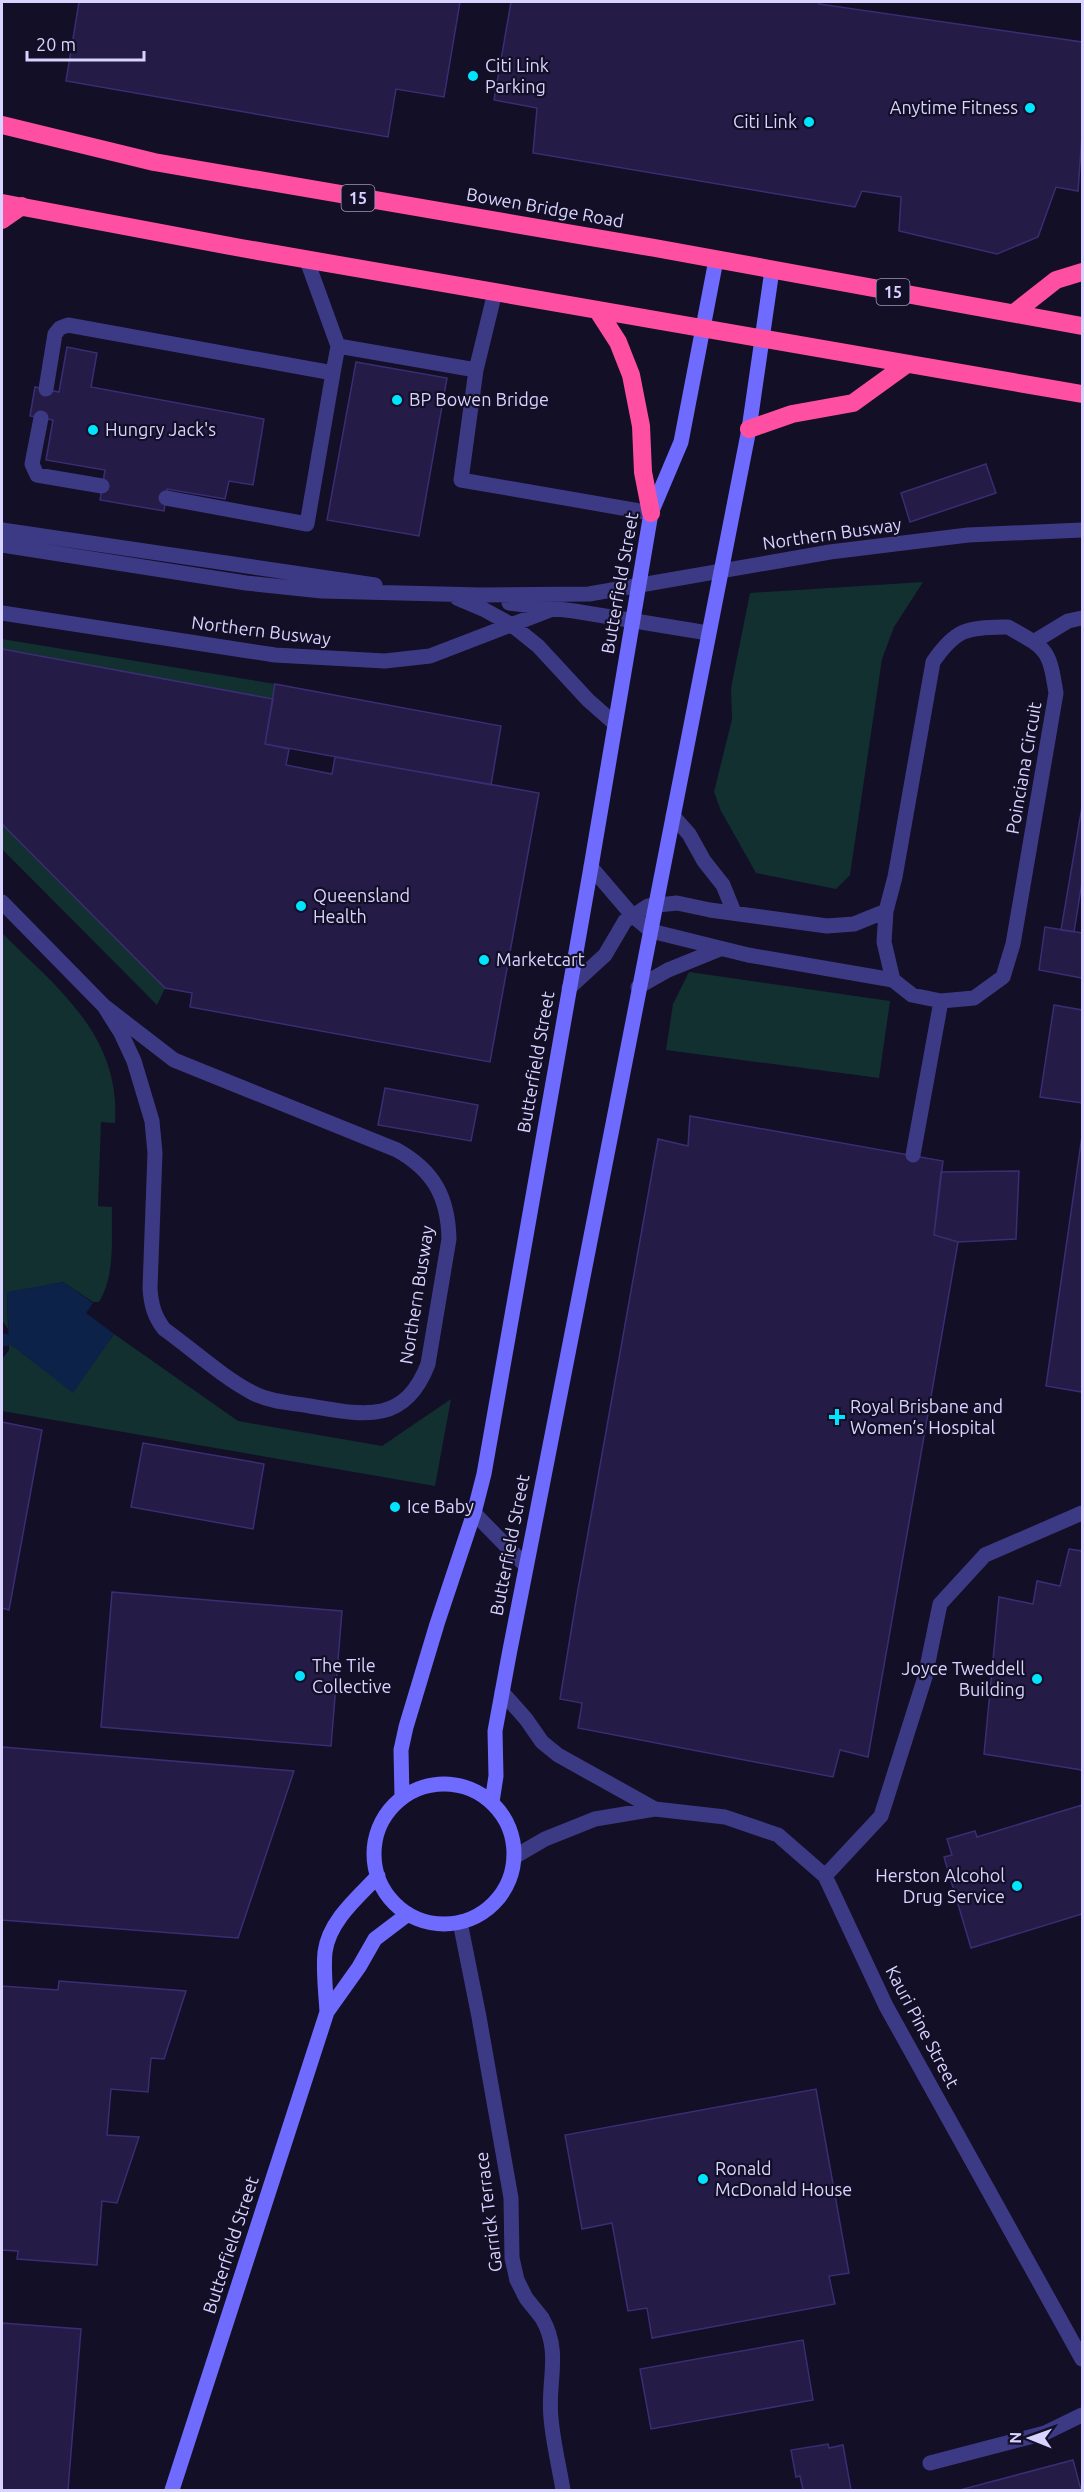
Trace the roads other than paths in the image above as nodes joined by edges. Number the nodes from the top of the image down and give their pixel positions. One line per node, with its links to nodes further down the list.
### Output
1 (2, 125): 6 (highway, Bowen Bridge Road / 15)
2 (2, 203): 3 (highway)
3 (21, 206): 4 (highway); 5 (highway)
4 (2, 220)
5 (306, 258): 9 (highway); 15 (street)
6 (716, 260): 7 (highway, Bowen Bridge Road / 15); 13 (street, Butterfield Street)
7 (772, 270): 11 (highway, Bowen Bridge Road / 15); 14 (street, Butterfield Street)
8 (1083, 272): 11 (highway)
9 (495, 292): 10 (highway); 17 (street)
10 (598, 311): 13 (highway); 25 (highway)
11 (1014, 314): 12 (highway, Bowen Bridge Road / 15)
12 (1083, 326)
13 (703, 329): 14 (highway); 25 (street, Butterfield Street)
14 (762, 340): 16 (highway); 22 (street, Butterfield Street)
15 (338, 346): 17 (street); 18 (street)
16 (908, 364): 20 (highway); 22 (highway)
17 (476, 370): 25 (street)
18 (333, 373): 19 (street); 24 (street)
19 (46, 389)
20 (1083, 394)
21 (41, 418): 23 (street)
22 (749, 429): 34 (street, Butterfield Street)
23 (102, 486)
24 (166, 498)
25 (651, 513): 33 (street, Butterfield Street)
26 (2, 530): 30 (street)
27 (1083, 530): 29 (street, Northern Busway)
28 (2, 545): 29 (street, Northern Busway)
29 (590, 594): 31 (street, Northern Busway)
30 (452, 596): 33 (street); 36 (street)
31 (2, 613)
32 (1083, 618): 35 (street)
33 (634, 620): 34 (street); 36 (street, Butterfield Street)
34 (708, 633): 37 (street, Butterfield Street)
35 (1035, 642): 41 (street, Poinciana Circuit); 49 (street, Poinciana Circuit)
36 (614, 723): 38 (street, Butterfield Street)
37 (673, 816): 40 (street, Butterfield Street); 42 (street)
38 (591, 867): 43 (street); 48 (street, Butterfield Street)
39 (2, 902): 50 (street, Northern Busway)
40 (656, 905): 42 (street); 43 (street); 44 (street, Butterfield Street)
41 (886, 911): 42 (street); 46 (street, Poinciana Circuit)
42 (734, 912)
43 (632, 915): 44 (street); 48 (street)
44 (651, 931): 45 (street, Poinciana Circuit); 47 (street, Butterfield Street)
45 (720, 949): 46 (street, Poinciana Circuit); 47 (street)
46 (893, 980): 49 (street, Poinciana Circuit)
47 (639, 987): 54 (street, Butterfield Street)
48 (569, 988): 52 (street, Butterfield Street)
49 (940, 1001): 51 (street)
50 (104, 1006): 50 (street, Northern Busway)
51 (912, 1155)
52 (474, 1513): 54 (street); 56 (street, Butterfield Street)
53 (1083, 1513): 61 (street)
54 (525, 1565): 55 (street, Butterfield Street)
55 (502, 1692): 57 (street, Butterfield Street); 58 (street)
56 (402, 1797): 57 (street); 60 (street)
57 (492, 1802): 59 (street)
58 (655, 1809): 59 (street); 61 (street, Kauri Pine Street)
59 (514, 1857): 63 (street)
60 (378, 1876): 62 (street); 64 (street, Butterfield Street)
61 (825, 1876): 65 (street, Kauri Pine Street)
62 (408, 1914): 63 (street); 64 (street, Butterfield Street)
63 (460, 1922): 69 (street, Garrick Terrace)
64 (327, 2012): 68 (street, Butterfield Street)
65 (1083, 2359)
66 (1083, 2415): 67 (street)
67 (930, 2463)
68 (172, 2490)
69 (563, 2490)

